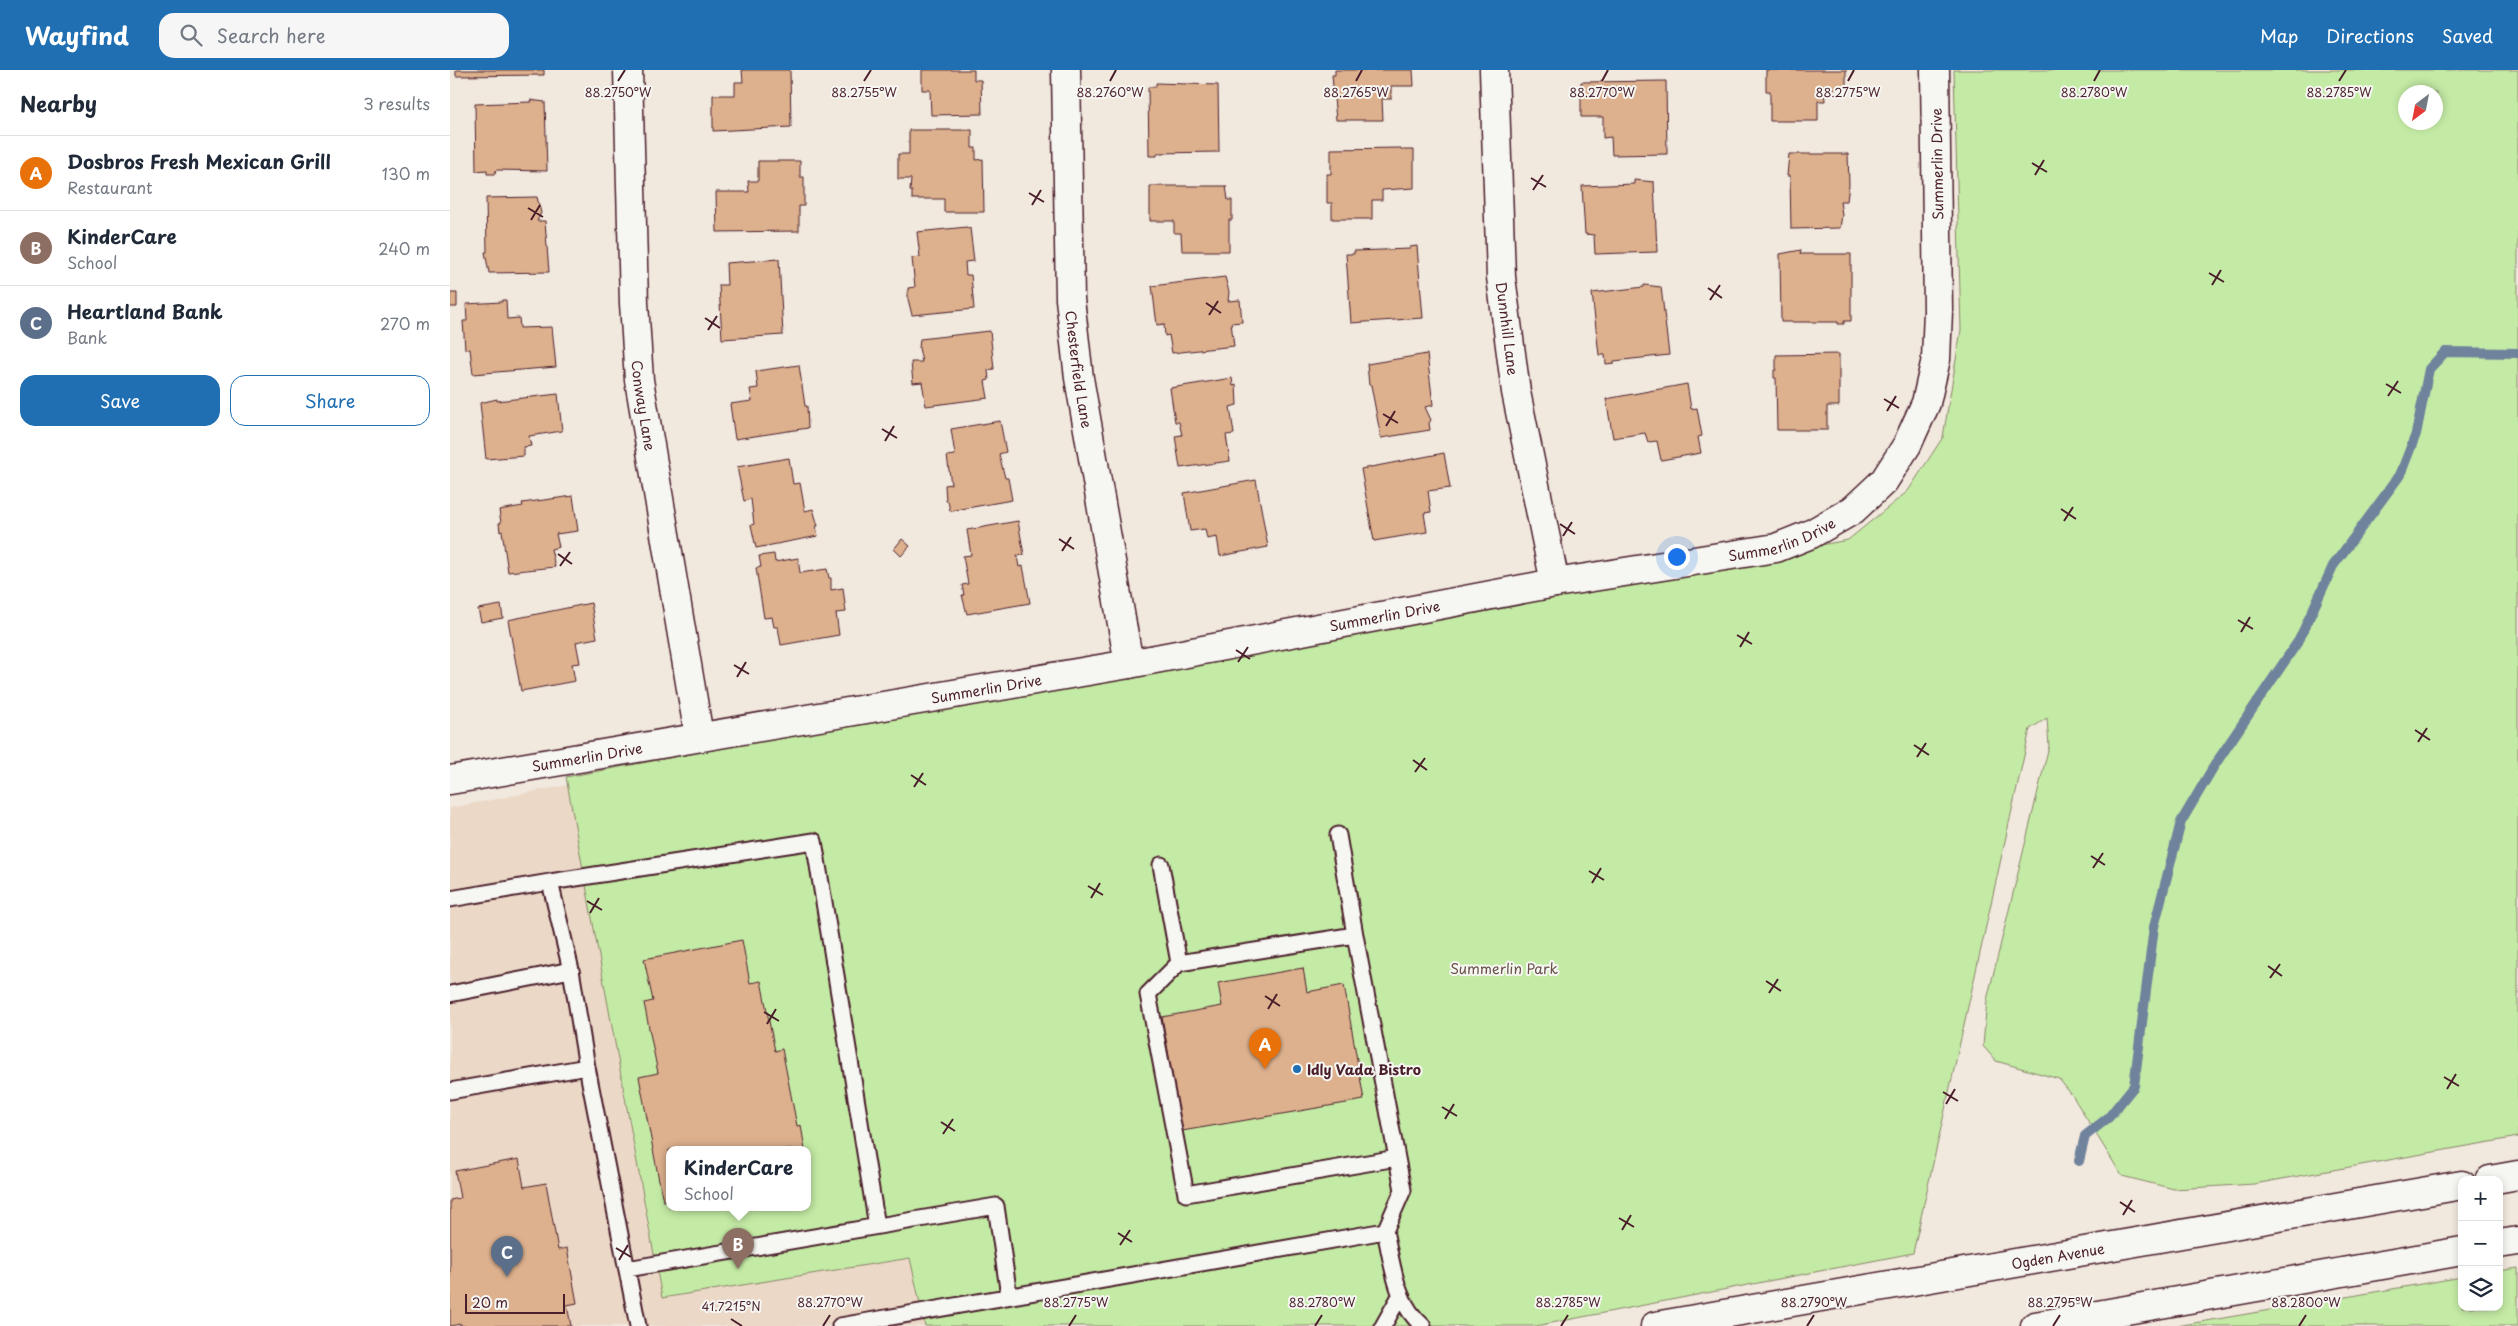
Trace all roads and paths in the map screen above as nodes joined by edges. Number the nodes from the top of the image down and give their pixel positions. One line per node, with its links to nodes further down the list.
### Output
1 (628, 70): 7 (street, Conway Lane)
2 (1066, 70): 6 (street, Chesterfield Lane)
3 (1494, 70): 5 (street, Dunnhill Lane)
4 (1935, 70): 5 (street, Summerlin Drive)
5 (1555, 583): 6 (street, Summerlin Drive)
6 (1129, 664): 7 (street, Summerlin Drive)
7 (699, 736): 8 (street, Summerlin Drive)
8 (450, 780)
9 (1338, 835): 13 (lane)
10 (1162, 866): 14 (lane)
11 (550, 882): 12 (lane); 15 (lane); 23 (lane)
12 (450, 899)
13 (1355, 935): 14 (lane); 19 (lane)
14 (1179, 963): 19 (lane)
15 (571, 970): 16 (lane); 17 (lane)
16 (450, 994)
17 (587, 1067): 18 (lane); 28 (lane)
18 (450, 1091)
19 (1397, 1158): 24 (lane)
20 (2518, 1175): 21 (street)
21 (2503, 1178)
22 (2458, 1186): 36 (street, Ogden Avenue)
23 (877, 1226): 28 (lane); 29 (lane)
24 (1385, 1230): 29 (lane); 30 (lane)
25 (2518, 1241): 26 (street)
26 (2503, 1243)
27 (2458, 1252): 37 (street)
28 (627, 1269): 32 (lane)
29 (1009, 1296): 31 (lane)
30 (1400, 1296): 34 (lane); 35 (lane)
31 (857, 1324): 33 (lane)
32 (638, 1326)
33 (840, 1326)
34 (1383, 1326)
35 (1423, 1326)
36 (1655, 1326)
37 (2035, 1326)

